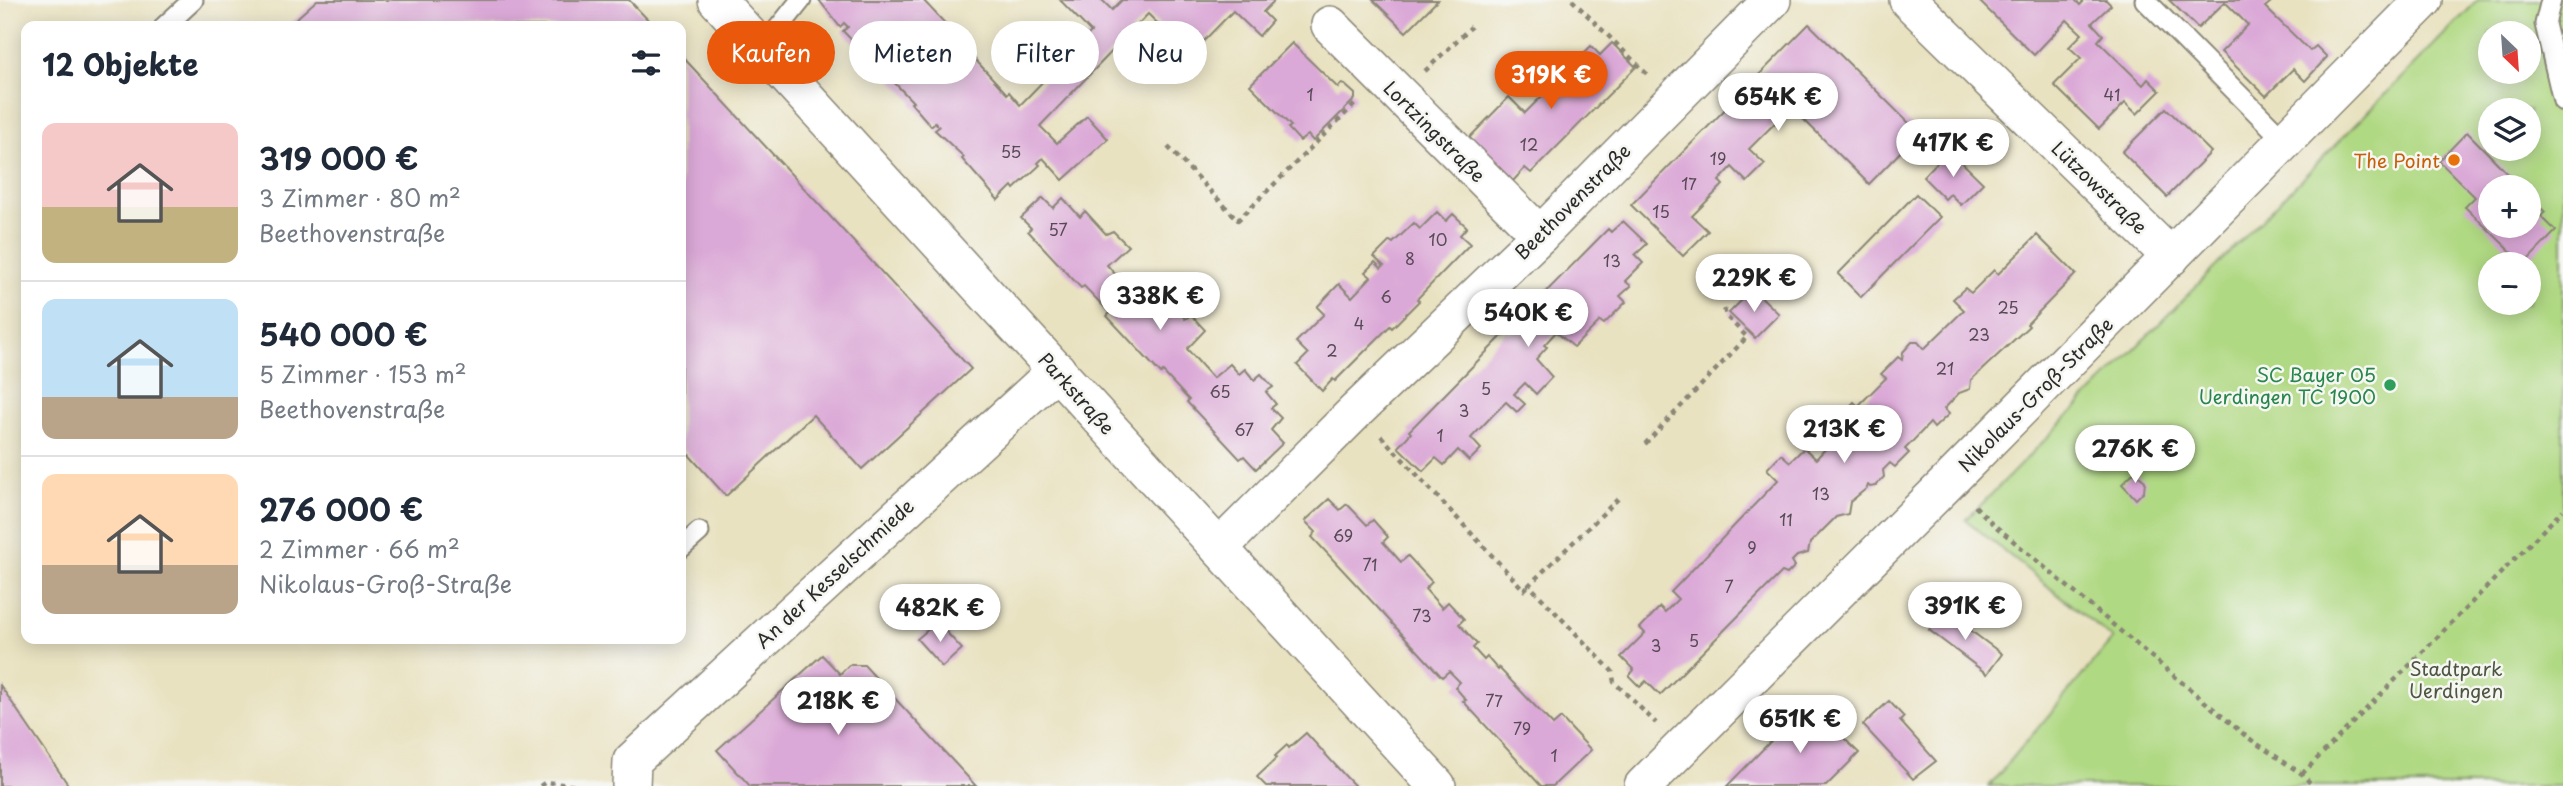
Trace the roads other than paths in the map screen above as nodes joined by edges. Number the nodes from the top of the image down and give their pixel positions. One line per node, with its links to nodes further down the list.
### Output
1 (193, 0): 9 (lane)
2 (717, 0): 10 (street, Parkstraße)
3 (801, 0): 11 (lane)
4 (1772, 0): 16 (street, Beethovenstraße)
5 (1908, 0): 17 (street, Lützowstraße)
6 (2145, 0): 15 (lane)
7 (2424, 0): 15 (street, Nikolaus-Groß-Straße)
8 (2551, 0): 14 (lane)
9 (170, 21)
10 (736, 21)
11 (784, 21)
12 (1330, 25): 16 (street, Lortzingstraße)
13 (794, 84): 18 (street, Parkstraße)
14 (2563, 101)
15 (2285, 141): 17 (street, Nikolaus-Groß-Straße)
16 (1540, 235): 21 (street, Beethovenstraße)
17 (2171, 257): 24 (street, Nikolaus-Groß-Straße)
18 (1057, 370): 21 (street, Parkstraße); 22 (street, An der Kesselschmiede)
19 (699, 532): 20 (lane)
20 (686, 544)
21 (1219, 548): 23 (street, Parkstraße)
22 (631, 786)
23 (1437, 786)
24 (1643, 786)

